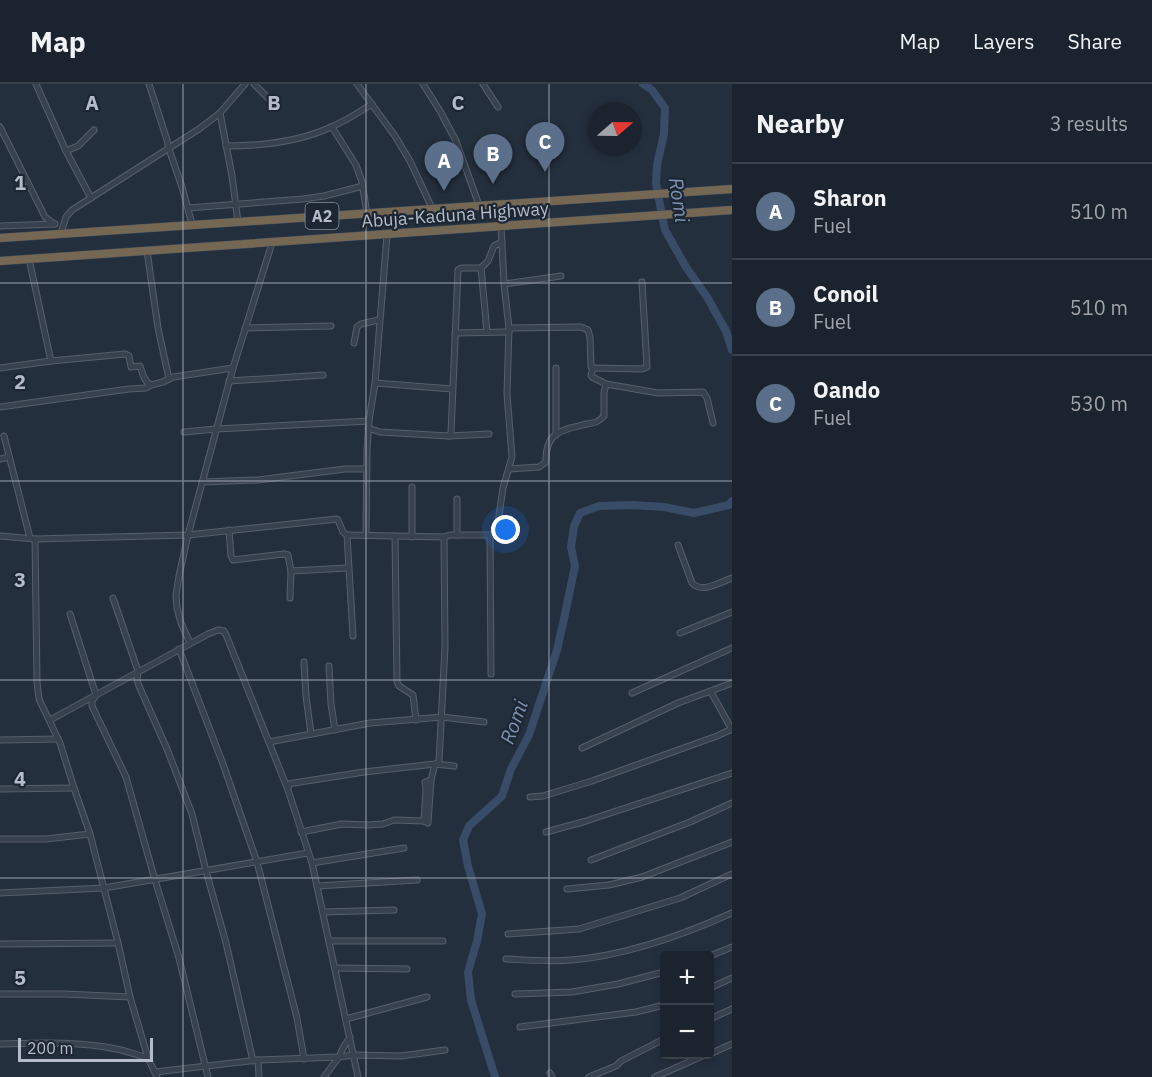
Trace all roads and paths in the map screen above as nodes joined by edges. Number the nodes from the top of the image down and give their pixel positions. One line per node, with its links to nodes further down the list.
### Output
1 (36, 84): 17 (street)
2 (149, 84): 16 (street)
3 (245, 84): 11 (street)
4 (254, 84): 8 (street)
5 (357, 84): 9 (street)
6 (423, 84): 22 (street)
7 (483, 84): 10 (street)
8 (269, 99)
9 (372, 104): 13 (street); 24 (street)
10 (498, 107)
11 (220, 113): 15 (street); 16 (street)
12 (0, 127): 28 (street)
13 (332, 127): 15 (street); 18 (street)
14 (94, 130): 17 (street)
15 (226, 146): 21 (street)
16 (169, 150): 20 (street); 23 (street)
17 (66, 152): 20 (street)
18 (363, 186): 21 (street); 26 (street)
19 (732, 189): 22 (highway, Abuja-Kaduna Highway / A2)
20 (91, 198): 32 (street)
21 (236, 204): 23 (street); 27 (street)
22 (478, 205): 24 (highway, Abuja-Kaduna Highway / A2)
23 (188, 208): 29 (street)
24 (432, 208): 26 (highway, Abuja-Kaduna Highway / A2)
25 (732, 210): 31 (highway, Abuja-Kaduna Highway / A2)
26 (367, 213): 27 (highway, Abuja-Kaduna Highway / A2)
27 (238, 222): 29 (highway, Abuja-Kaduna Highway / A2)
28 (54, 224): 30 (street); 32 (street)
29 (192, 224): 32 (highway, Abuja-Kaduna Highway / A2)
30 (0, 226)
31 (501, 226): 33 (highway, Abuja-Kaduna Highway / A2); 35 (street)
32 (62, 229): 34 (highway, Abuja-Kaduna Highway / A2)
33 (387, 235): 36 (highway, Abuja-Kaduna Highway / A2); 44 (street)
34 (0, 238)
35 (502, 242): 40 (street); 43 (street)
36 (272, 243): 37 (highway, Abuja-Kaduna Highway / A2); 46 (street)
37 (147, 251): 38 (highway, Abuja-Kaduna Highway / A2); 57 (street)
38 (29, 259): 39 (highway, Abuja-Kaduna Highway / A2); 51 (street)
39 (0, 261)
40 (481, 268): 48 (street); 49 (street)
41 (561, 276): 43 (street)
42 (642, 282): 55 (street)
43 (504, 284): 47 (street)
44 (379, 320): 50 (street); 59 (street)
45 (331, 326): 46 (street)
46 (245, 328): 53 (street)
47 (508, 330): 48 (street); 55 (street); 78 (street)
48 (487, 332): 49 (street)
49 (455, 333): 62 (street)
50 (354, 343)
51 (51, 361): 52 (street); 61 (street)
52 (0, 368)
53 (233, 368): 57 (street); 58 (street)
54 (555, 368): 72 (street)
55 (593, 368): 60 (street)
56 (323, 375): 58 (street)
57 (169, 379): 61 (street)
58 (229, 381): 69 (street)
59 (375, 383): 62 (street); 66 (street)
60 (606, 384): 64 (street); 67 (street)
61 (151, 385): 63 (street)
62 (452, 390): 74 (street)
63 (0, 407)
64 (603, 418): 65 (street); 72 (street)
65 (611, 418)
66 (369, 421): 68 (street); 69 (street)
67 (713, 423)
68 (368, 428): 74 (street); 77 (street)
69 (216, 429): 70 (street); 79 (street)
70 (184, 432)
71 (489, 434): 74 (street)
72 (556, 435): 78 (street)
73 (4, 436): 75 (street)
74 (449, 436)
75 (9, 457): 76 (street); 91 (street)
76 (0, 459)
77 (367, 469): 79 (street); 85 (street)
78 (509, 469): 87 (street)
79 (202, 482): 83 (street)
80 (412, 487): 90 (street)
81 (457, 499): 86 (street)
82 (229, 530): 83 (street); 84 (street); 95 (street)
83 (188, 535): 91 (street); 103 (street)
84 (347, 535): 85 (street); 94 (street)
85 (366, 535): 89 (street)
86 (456, 535): 87 (street); 92 (street)
87 (490, 535): 109 (street)
88 (0, 536): 91 (street)
89 (395, 536): 90 (street); 116 (street)
90 (412, 537): 92 (street)
91 (32, 538): 115 (street)
92 (442, 538): 114 (street)
93 (678, 545): 96 (street)
94 (348, 568): 95 (street); 102 (street)
95 (291, 571): 98 (street)
96 (732, 578)
97 (113, 598): 108 (street)
98 (290, 598)
99 (732, 612): 101 (street)
100 (70, 614): 113 (street)
101 (680, 633)
102 (353, 636)
103 (190, 643): 105 (street); 123 (street)
104 (732, 648): 112 (street)
105 (179, 649): 108 (street); 141 (street)
106 (304, 662): 120 (street)
107 (329, 666): 119 (street)
108 (138, 671): 113 (street); 143 (street)
109 (491, 674)
110 (732, 683): 111 (street)
111 (711, 692): 118 (street); 124 (street)
112 (632, 693)
113 (96, 695): 115 (street); 145 (street)
114 (442, 717): 116 (street); 117 (street); 125 (street)
115 (50, 720): 121 (street)
116 (416, 720): 119 (street)
117 (484, 722)
118 (732, 729): 131 (street)
119 (335, 730): 120 (street)
120 (311, 734): 123 (street)
121 (58, 739): 122 (street); 128 (street)
122 (0, 740)
123 (269, 742): 130 (street)
124 (582, 748)
125 (435, 764): 126 (street); 130 (street); 133 (street)
126 (454, 766)
127 (732, 773): 134 (street)
128 (74, 788): 129 (street); 135 (street)
129 (0, 789)
130 (288, 790): 133 (street)
131 (530, 797)
132 (732, 803): 140 (street)
133 (302, 832): 139 (street)
134 (546, 832)
135 (90, 834): 136 (street); 148 (street)
136 (0, 839)
137 (732, 842): 149 (street)
138 (404, 848): 142 (street)
139 (308, 853): 141 (street); 142 (street)
140 (591, 860)
141 (256, 862): 143 (street); 185 (street)
142 (312, 863): 147 (street)
143 (206, 871): 145 (street); 187 (street)
144 (732, 874): 154 (street)
145 (155, 880): 148 (street); 188 (street)
146 (417, 880): 147 (street)
147 (317, 886): 152 (street)
148 (104, 888): 150 (street); 157 (street)
149 (567, 889)
150 (0, 892)
151 (394, 910): 152 (street)
152 (323, 912): 155 (street)
153 (732, 913): 161 (street)
154 (508, 934)
155 (329, 941): 156 (street); 162 (street)
156 (443, 941)
157 (118, 943): 158 (street); 169 (street)
158 (0, 944)
159 (732, 947): 160 (street)
160 (714, 954)
161 (506, 959)
162 (335, 968): 163 (street); 174 (street)
163 (407, 969)
164 (660, 973): 168 (street)
165 (732, 978): 166 (street)
166 (714, 986)
167 (0, 994): 169 (street)
168 (515, 994)
169 (130, 997): 184 (street)
170 (427, 997): 174 (street)
171 (660, 1006): 175 (street)
172 (732, 1009): 173 (street)
173 (714, 1017)
174 (346, 1019): 176 (street)
175 (520, 1027)
176 (350, 1037): 182 (street); 183 (street)
177 (660, 1040): 194 (street)
178 (0, 1044): 184 (street)
179 (732, 1044): 181 (street)
180 (445, 1050): 182 (street)
181 (714, 1052)
182 (354, 1056): 183 (street); 193 (street)
183 (339, 1057): 185 (street); 192 (street)
184 (148, 1058): 189 (street)
185 (304, 1059): 187 (street)
186 (696, 1059): 195 (street)
187 (255, 1060): 188 (street); 191 (street)
188 (205, 1066): 189 (street); 190 (street)
189 (156, 1074)
190 (207, 1077)
191 (259, 1077)
192 (324, 1077)
193 (358, 1077)
194 (589, 1077)
195 (655, 1077)

